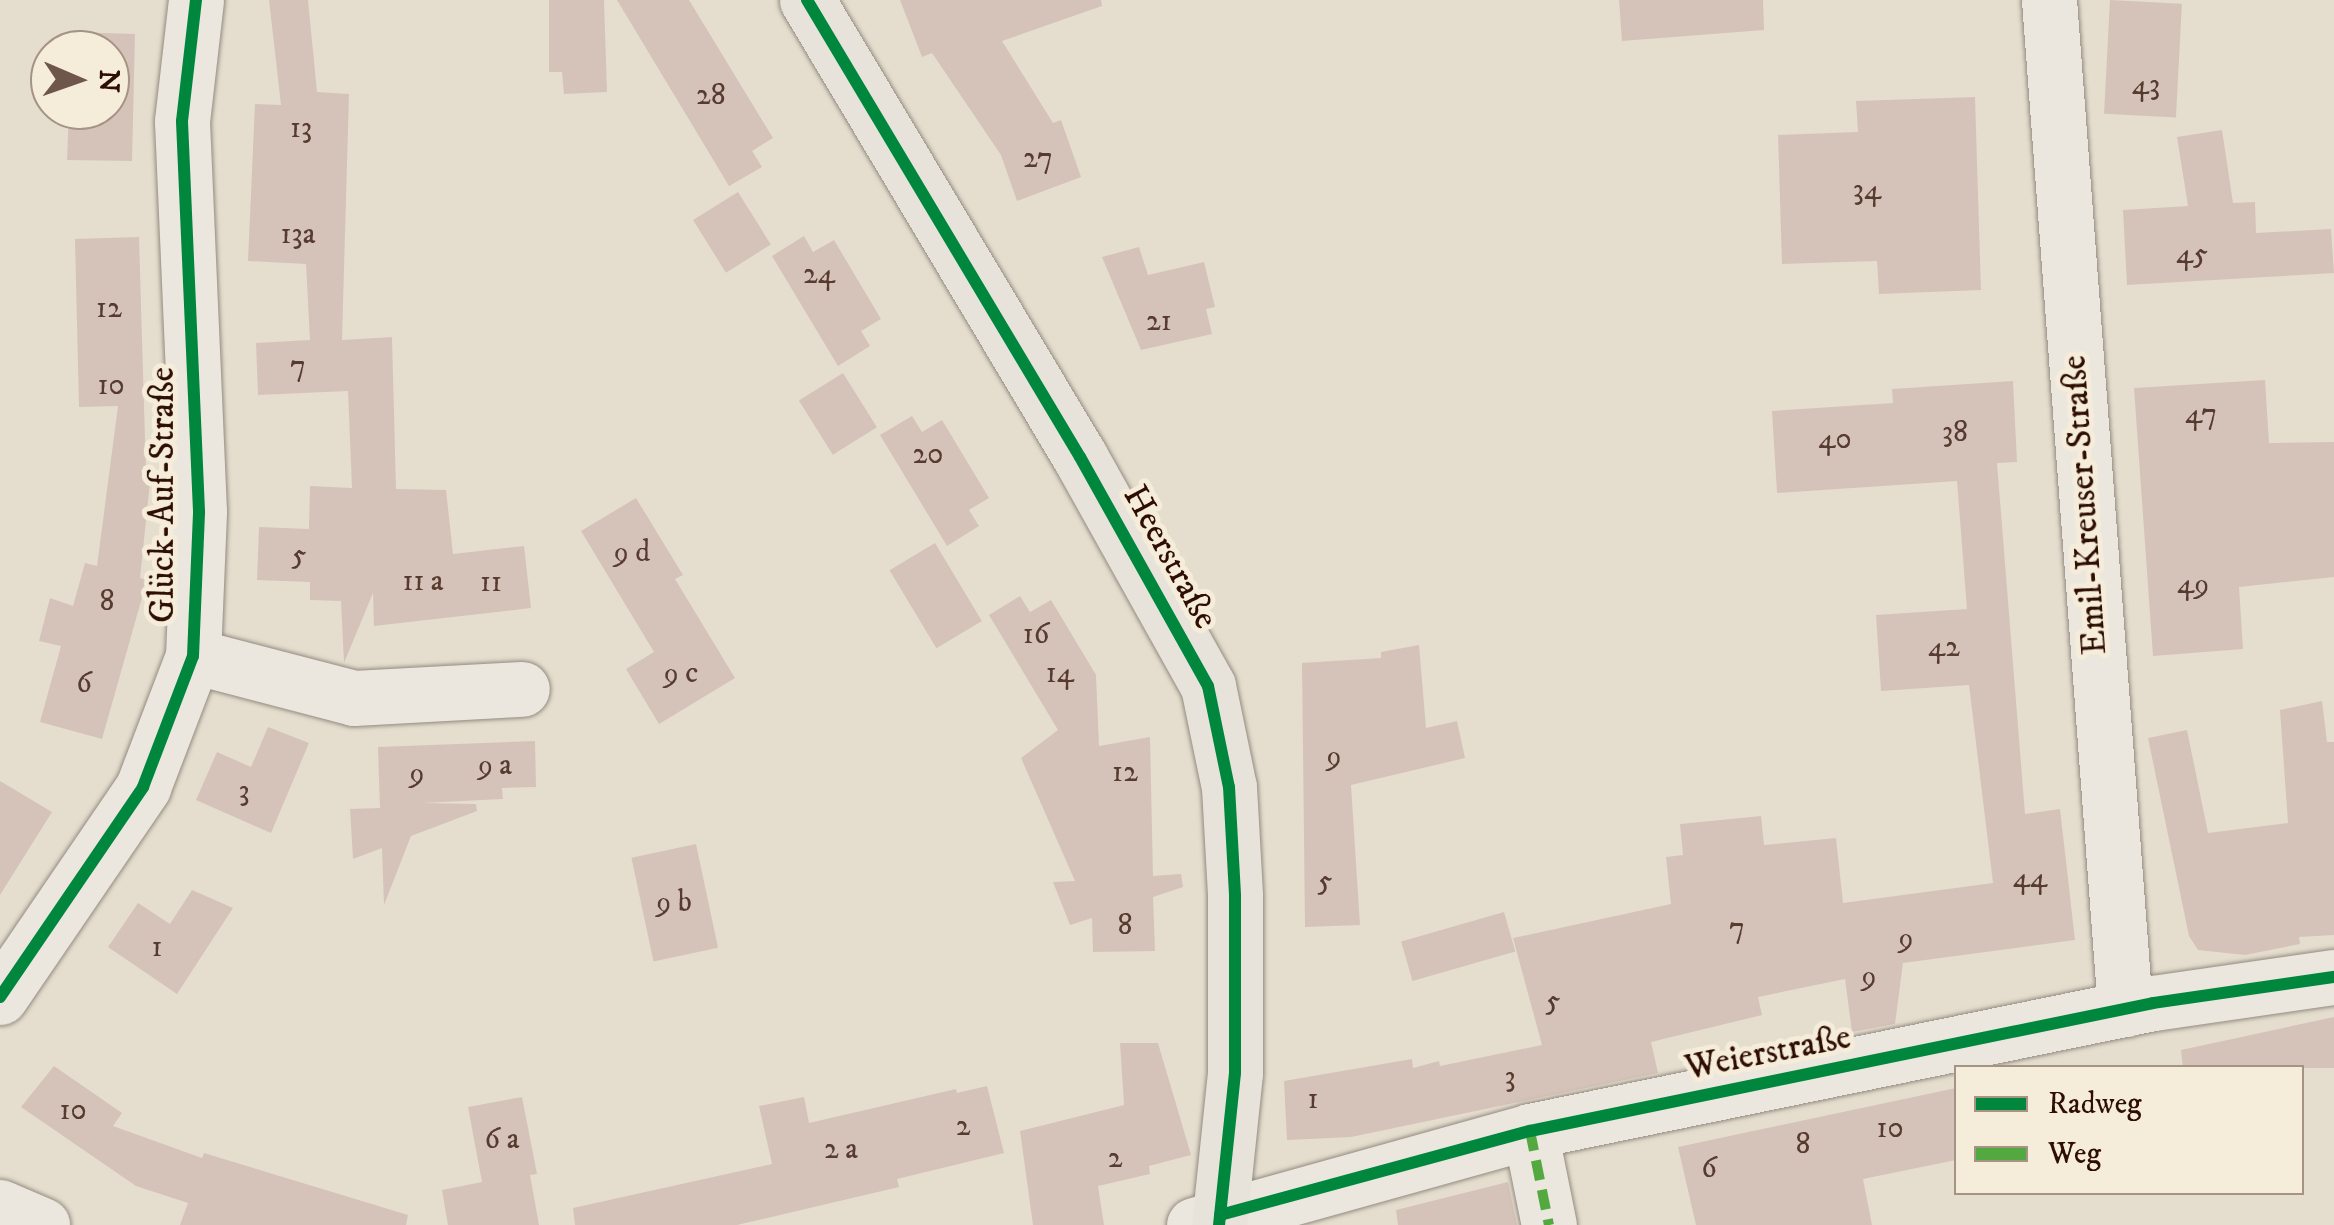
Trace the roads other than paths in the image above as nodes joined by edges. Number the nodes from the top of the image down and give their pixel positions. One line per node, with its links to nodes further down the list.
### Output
1 (196, 0): 4 (street, Glück-Auf-Straße)
2 (807, 0): 11 (main road, Heerstraße)
3 (2049, 0): 8 (street, Emil-Kreuser-Straße)
4 (193, 656): 5 (street, Glück-Auf-Straße); 7 (street, Glück-Auf-Straße)
5 (522, 689)
6 (2334, 977): 8 (street, Weierstraße)
7 (0, 997)
8 (2125, 1009): 9 (street, Weierstraße)
9 (1530, 1132): 11 (street, Weierstraße); 13 (street)
10 (0, 1207): 12 (street)
11 (1211, 1222)
12 (42, 1225)
13 (1549, 1225)

